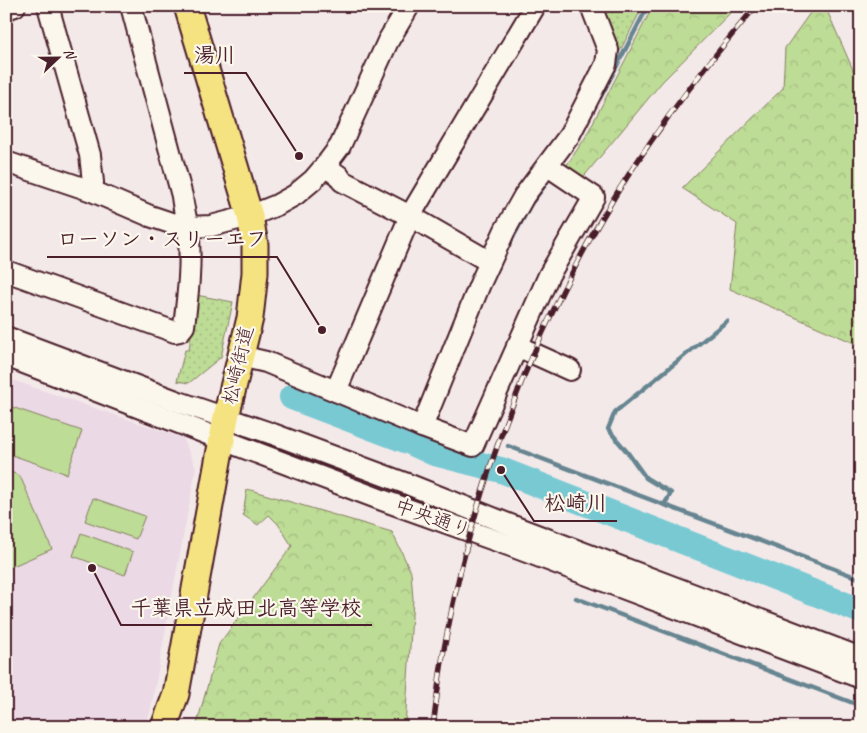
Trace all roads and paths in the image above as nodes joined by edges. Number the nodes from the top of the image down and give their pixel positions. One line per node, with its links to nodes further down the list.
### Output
1 (15, 6): 8 (street)
2 (48, 6): 12 (street)
3 (131, 6): 15 (street)
4 (187, 6): 13 (main road, 松崎街道)
5 (409, 6): 10 (street)
6 (535, 6): 14 (street)
7 (591, 6): 11 (street)
8 (6, 9)
9 (6, 162): 12 (street)
10 (325, 166): 13 (street); 14 (street)
11 (548, 166): 16 (street); 19 (street)
12 (92, 191): 15 (street)
13 (250, 216): 15 (street); 21 (main road, 松崎街道)
14 (410, 216): 16 (street); 23 (street)
15 (188, 227): 17 (street)
16 (490, 262): 24 (street)
17 (6, 271)
18 (6, 337): 25 (street, 中央通り)
19 (517, 346): 22 (street); 24 (street)
20 (6, 356): 25 (street, 中央通り)
21 (240, 356): 23 (street); 25 (main road, 松崎街道)
22 (570, 370)
23 (336, 392): 24 (street)
24 (422, 427)
25 (224, 428): 26 (street, 中央通り); 27 (street, 中央通り); 28 (main road, 松崎街道)
26 (861, 658)
27 (861, 678)
28 (164, 727)

